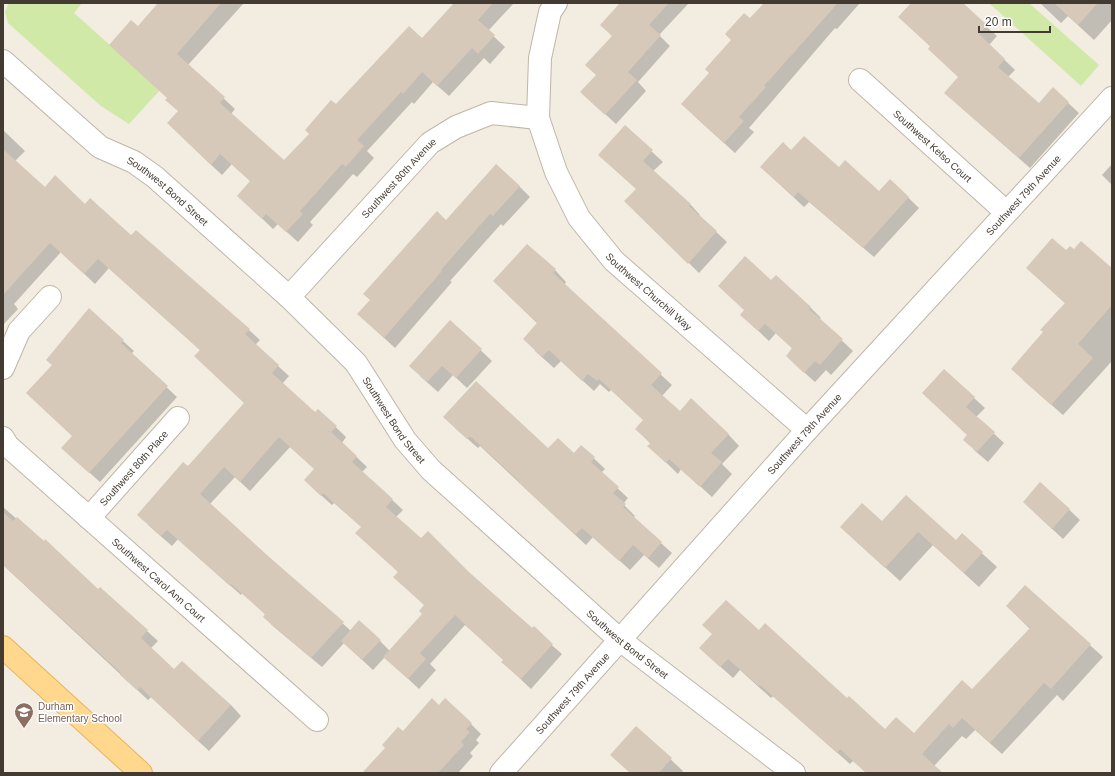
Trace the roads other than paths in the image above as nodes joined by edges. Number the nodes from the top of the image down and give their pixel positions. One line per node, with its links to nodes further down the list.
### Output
1 (556, 3): 5 (street)
2 (3, 61): 8 (street, Southwest Bond Street)
3 (860, 80): 6 (street, Southwest Kelso Court)
4 (1112, 98): 6 (street, Southwest 79th Avenue)
5 (538, 118): 8 (street, Southwest 80th Avenue); 11 (street, Southwest Churchill Way)
6 (1006, 212): 11 (street, Southwest 79th Avenue)
7 (50, 297): 9 (street)
8 (288, 297): 14 (street, Southwest Bond Street)
9 (3, 368)
10 (178, 418): 13 (street, Southwest 80th Place)
11 (807, 430): 14 (street, Southwest 79th Avenue)
12 (3, 438): 13 (street, Southwest Carol Ann Court)
13 (89, 518): 16 (street, Southwest Carol Ann Court)
14 (620, 640): 18 (street, Southwest 79th Avenue); 19 (street, Southwest Bond Street)
15 (3, 647): 17 (main road)
16 (317, 720)
17 (141, 773)
18 (501, 773)
19 (794, 773)

